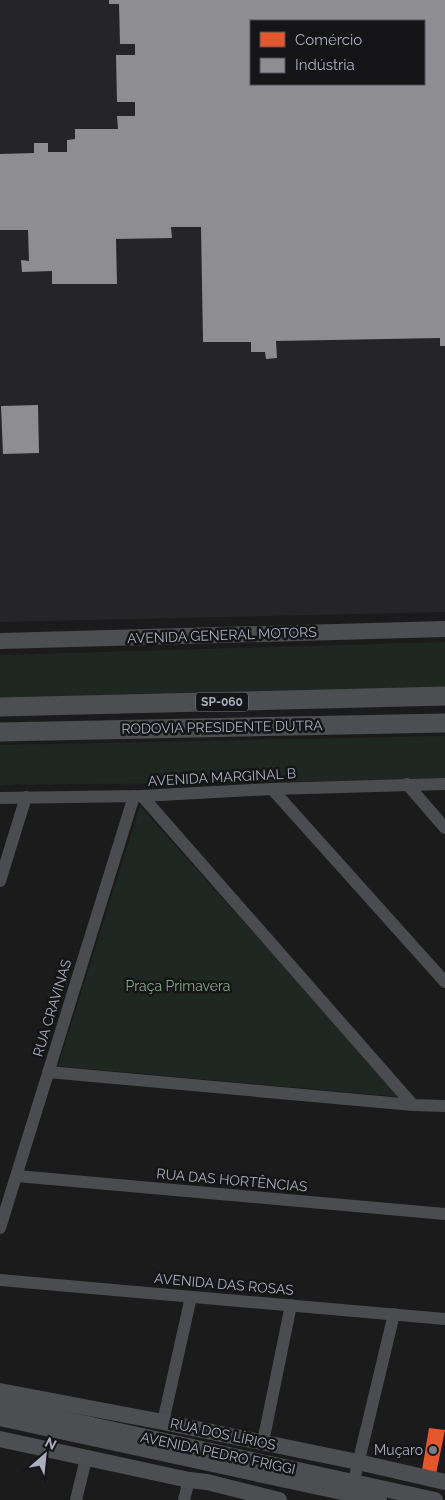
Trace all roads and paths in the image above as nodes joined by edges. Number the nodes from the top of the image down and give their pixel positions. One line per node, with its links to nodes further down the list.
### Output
1 (445, 629): 2 (main road, AVENIDA GENERAL MOTORS)
2 (0, 641)
3 (445, 696): 4 (highway, RODOVIA PRESIDENTE DUTRA / SP-060)
4 (0, 707)
5 (445, 723): 6 (highway, RODOVIA PRESIDENTE DUTRA / SP-060)
6 (0, 732)
7 (407, 784): 8 (street, AVENIDA MARGINAL B); 9 (street, AVENIDA MARGINAL B); 13 (street)
8 (445, 784)
9 (272, 789): 10 (street, AVENIDA MARGINAL B); 15 (street)
10 (138, 796): 11 (street, AVENIDA MARGINAL B); 16 (street, RUA CRAVINAS); 17 (street)
11 (26, 797): 12 (street, AVENIDA MARGINAL B); 14 (street)
12 (0, 798)
13 (445, 828)
14 (0, 881)
15 (445, 982)
16 (48, 1072): 17 (street); 19 (street, RUA CRAVINAS)
17 (413, 1105): 18 (street)
18 (445, 1106)
19 (17, 1176): 20 (street, RUA DAS HORTÊNCIAS); 21 (street, RUA CRAVINAS)
20 (445, 1214)
21 (0, 1228)
22 (0, 1280): 23 (street, AVENIDA DAS ROSAS)
23 (191, 1297): 24 (street, AVENIDA DAS ROSAS); 30 (street)
24 (291, 1305): 25 (street, AVENIDA DAS ROSAS); 32 (street)
25 (394, 1314): 26 (street, AVENIDA DAS ROSAS); 35 (street)
26 (445, 1319)
27 (0, 1391): 30 (main road, RUA DOS LÍRIOS)
28 (0, 1405): 39 (main road, AVENIDA PEDRO FRIGGI)
29 (0, 1418): 33 (main road, AVENIDA PEDRO FRIGGI)
30 (163, 1422): 32 (main road, RUA DOS LÍRIOS)
31 (0, 1439): 34 (main road)
32 (263, 1442): 35 (main road, RUA DOS LÍRIOS)
33 (117, 1443): 38 (main road); 39 (main road, AVENIDA PEDRO FRIGGI)
34 (86, 1459): 36 (main road); 41 (street)
35 (358, 1462): 37 (main road, RUA DOS LÍRIOS); 39 (street)
36 (189, 1480): 38 (main road); 42 (street)
37 (437, 1481): 40 (street)
38 (207, 1482): 43 (main road)
39 (350, 1492): 40 (main road, AVENIDA PEDRO FRIGGI); 44 (main road, AVENIDA PEDRO FRIGGI)
40 (401, 1497): 45 (main road, AVENIDA PEDRO FRIGGI)
41 (76, 1500)
42 (184, 1500)
43 (279, 1500)
44 (379, 1500)
45 (435, 1500)

